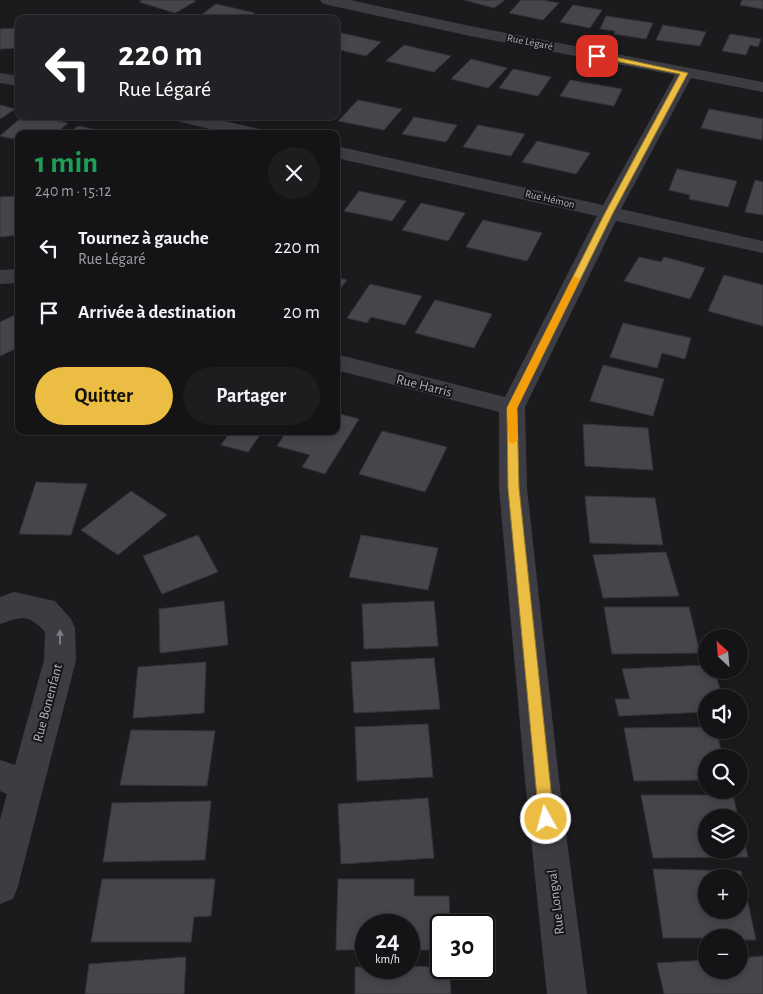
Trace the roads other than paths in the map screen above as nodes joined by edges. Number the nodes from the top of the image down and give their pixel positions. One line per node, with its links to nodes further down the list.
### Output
1 (328, 0): 2 (street, Rue Légaré)
2 (685, 73): 5 (street, Rue Légaré); 9 (street, Rue Longval)
3 (0, 78): 4 (street)
4 (15, 80)
5 (763, 87)
6 (196, 120): 7 (street)
7 (240, 130)
8 (340, 153): 9 (street, Rue Hémon)
9 (609, 213): 10 (street, Rue Hémon); 14 (street, Rue Longval)
10 (763, 247)
11 (15, 276): 12 (street)
12 (0, 277)
13 (340, 363): 14 (street, Rue Harris)
14 (512, 408): 18 (street, Rue Longval)
15 (0, 612): 16 (street, Rue Bonenfant, one-way to 15)
16 (13, 781): 17 (street, Rue Bonenfant)
17 (0, 886)
18 (568, 994)

